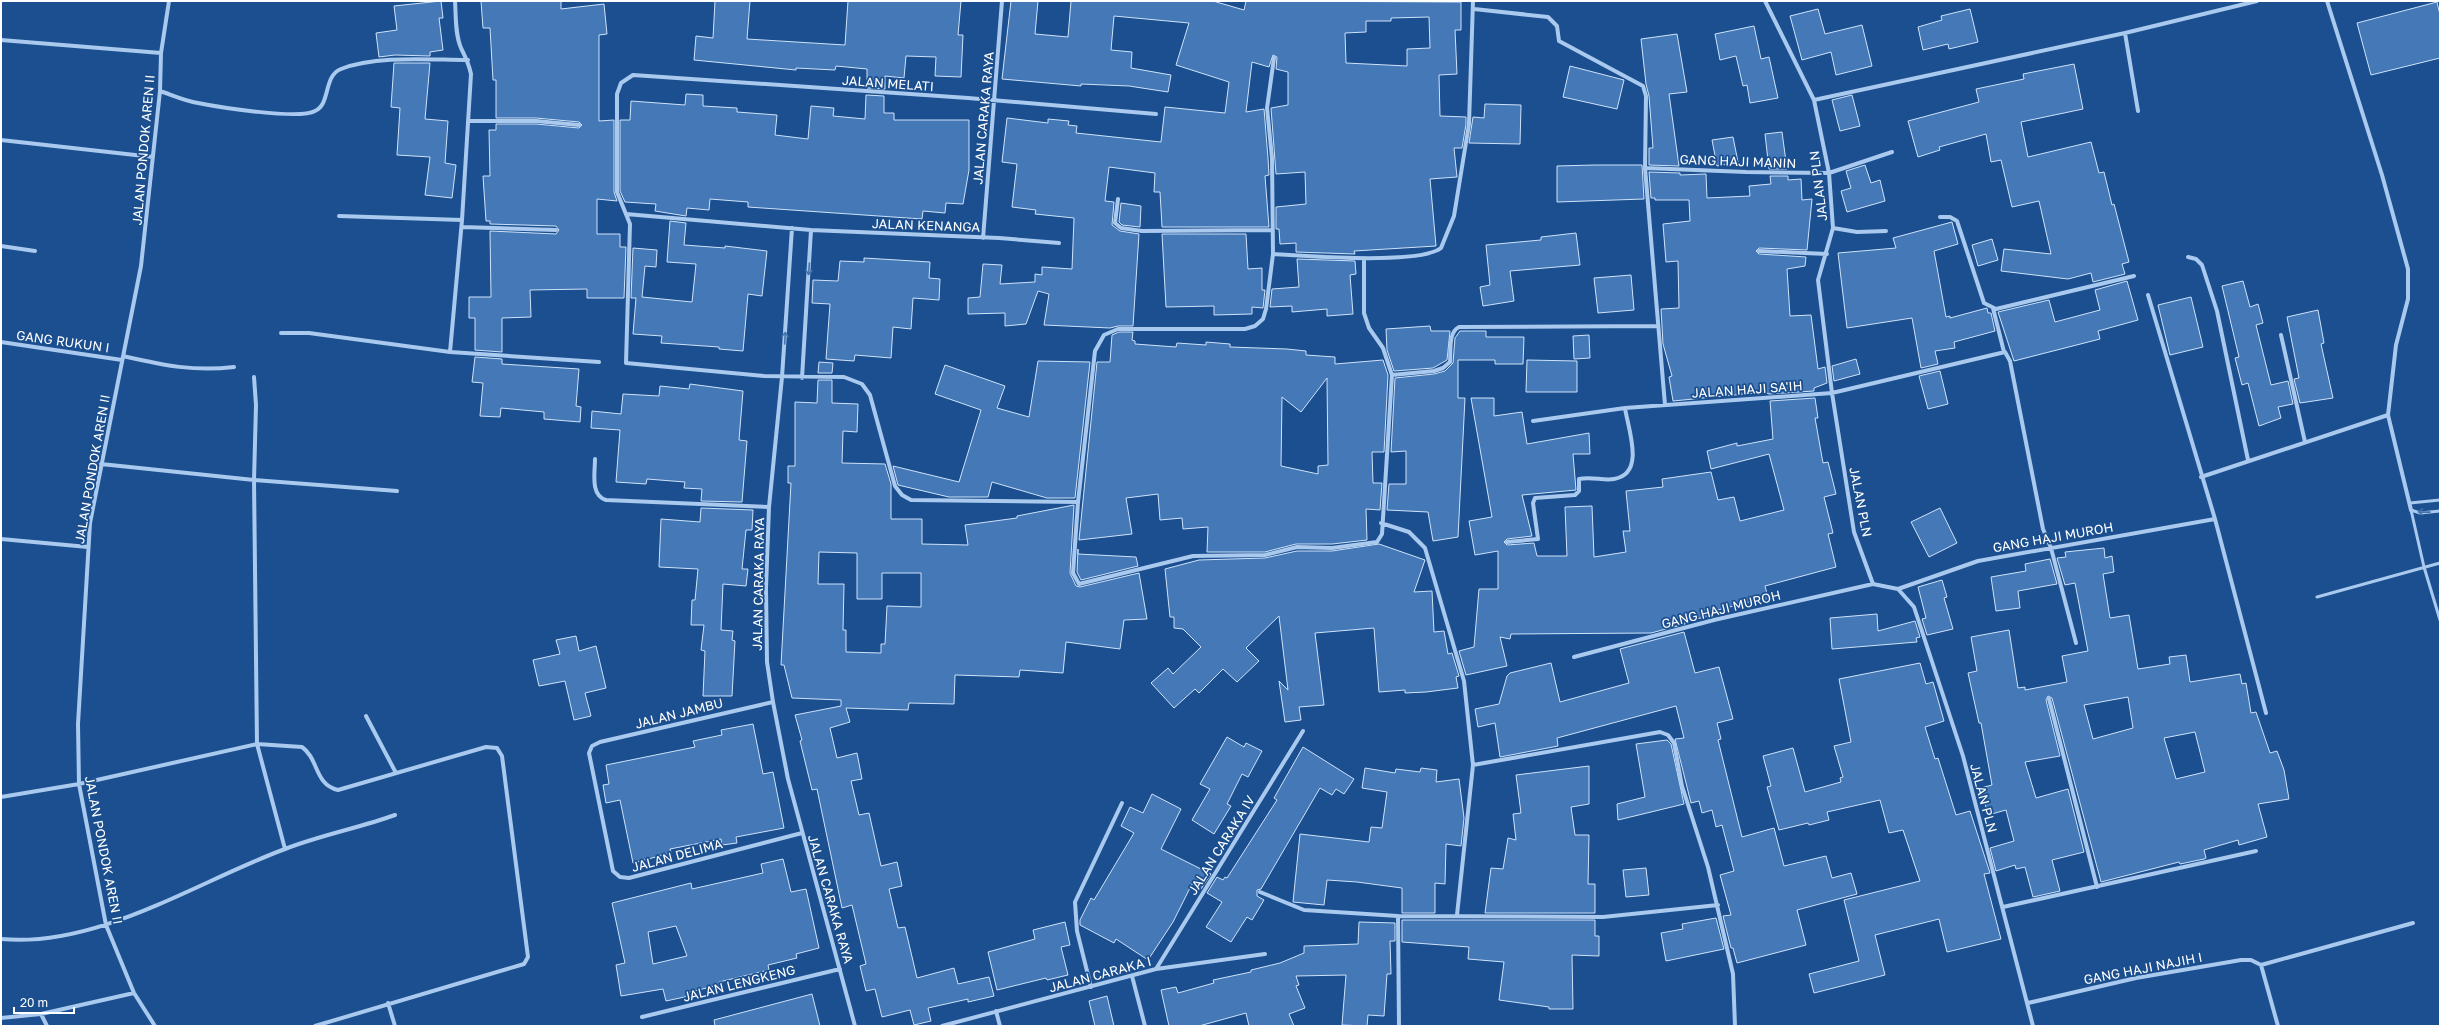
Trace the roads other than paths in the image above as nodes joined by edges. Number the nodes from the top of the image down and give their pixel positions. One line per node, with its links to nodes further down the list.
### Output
1 (169, 1): 11 (street, JALAN PONDOK AREN II)
2 (455, 1): 13 (street)
3 (1002, 1): 15 (street, JALAN CARAKA RAYA)
4 (1473, 1): 8 (street)
5 (1765, 1): 16 (street, JALAN PLN)
6 (2257, 1): 9 (street)
7 (2327, 1): 66 (street)
8 (1474, 9): 24 (street); 46 (street)
9 (2125, 33): 16 (street); 17 (street)
10 (1, 40): 11 (street)
11 (161, 53): 14 (street, JALAN PONDOK AREN II)
12 (1274, 58): 36 (street)
13 (468, 60): 14 (street); 19 (street)
14 (160, 91): 23 (street, JALAN PONDOK AREN II)
15 (995, 100): 18 (street, JALAN MELATI); 27 (street, JALAN MELATI); 38 (street, JALAN CARAKA RAYA)
16 (1814, 100): 25 (street, JALAN PLN)
17 (2138, 111)
18 (1156, 114)
19 (469, 121): 20 (street); 30 (street)
20 (579, 125)
21 (1, 140): 23 (street)
22 (1892, 152): 25 (street, GANG HAJI MANIN)
23 (153, 157): 56 (street, JALAN PONDOK AREN II)
24 (1646, 168): 25 (street, GANG HAJI MANIN); 50 (street)
25 (1829, 173): 33 (street, JALAN PLN)
26 (1118, 199): 36 (street)
27 (626, 214): 32 (street, JALAN KENANGA); 61 (street)
28 (339, 216): 30 (street)
29 (1940, 217): 49 (street)
30 (462, 220): 31 (street)
31 (462, 227): 34 (street); 54 (street)
32 (792, 228): 35 (street, JALAN KENANGA); 61 (street, JALAN CARAKA RAYA, one-way to 32)
33 (1833, 228): 37 (street); 44 (street, JALAN PLN)
34 (556, 230)
35 (811, 230): 38 (street, JALAN KENANGA); 62 (street, one-way to 62)
36 (1272, 230): 43 (street)
37 (1886, 231)
38 (983, 238): 39 (street, JALAN KENANGA)
39 (1059, 243)
40 (1, 246): 41 (street)
41 (35, 251)
42 (1759, 251): 44 (street)
43 (1274, 254): 46 (street); 76 (street)
44 (1827, 254): 63 (street, JALAN PLN)
45 (2188, 257): 70 (street)
46 (1364, 258): 59 (street)
47 (2134, 276): 49 (street)
48 (2148, 295): 72 (street)
49 (1994, 308): 55 (street)
50 (1658, 326): 59 (street); 64 (street)
51 (281, 333): 54 (street)
52 (2281, 335): 68 (street)
53 (1, 342): 56 (street, GANG RUKUN I)
54 (450, 352): 57 (street)
55 (2004, 352): 63 (street, JALAN HAJI SA'IH); 86 (street)
56 (123, 358): 58 (street, GANG RUKUN I); 71 (street, JALAN PONDOK AREN II)
57 (599, 362)
58 (234, 367)
59 (1392, 375): 82 (street)
60 (254, 377): 73 (street)
61 (782, 377): 62 (street); 78 (street, JALAN CARAKA RAYA)
62 (802, 378): 76 (street)
63 (1832, 393): 64 (street, JALAN HAJI SA'IH); 89 (street, JALAN PLN)
64 (1665, 405): 65 (street, JALAN HAJI SA'IH)
65 (1625, 408): 67 (street, JALAN HAJI SA'IH); 84 (street)
66 (2388, 415): 68 (street); 77 (street)
67 (1533, 421)
68 (2305, 442): 70 (street)
69 (595, 459): 78 (street)
70 (2248, 460): 72 (street)
71 (101, 464): 73 (street); 85 (street, JALAN PONDOK AREN II)
72 (2201, 477): 81 (street)
73 (254, 480): 74 (street); 100 (street)
74 (397, 491)
75 (2440, 500): 77 (lane)
76 (1078, 502): 82 (street)
77 (2410, 503): 79 (street)
78 (769, 507): 96 (street, JALAN CARAKA RAYA)
79 (2411, 510): 80 (lane, one-way to 79); 88 (lane)
80 (2440, 511)
81 (2215, 519): 86 (street, GANG HAJI MUROH); 97 (street)
82 (1381, 523): 102 (street)
83 (1, 538): 85 (street)
84 (1507, 542)
85 (88, 547): 104 (street, JALAN PONDOK AREN II)
86 (2051, 548): 90 (street, GANG HAJI MUROH); 93 (street)
87 (2440, 563): 88 (lane)
88 (2424, 568): 91 (lane); 92 (lane)
89 (1873, 584): 90 (street); 94 (street, GANG HAJI MUROH)
90 (1898, 589): 114 (street, JALAN PLN)
91 (2316, 597)
92 (2440, 620)
93 (2076, 643)
94 (1574, 657)
95 (2049, 699): 111 (street)
96 (772, 702): 101 (street, JALAN JAMBU); 108 (street, JALAN CARAKA RAYA)
97 (2266, 713)
98 (366, 716): 103 (street)
99 (1303, 731): 123 (street, JALAN CARAKA IV)
100 (257, 744): 103 (street); 104 (street); 109 (street)
101 (592, 746): 108 (street, JALAN DELIMA)
102 (1473, 765): 113 (street); 115 (street)
103 (396, 773): 128 (street)
104 (80, 784): 105 (street); 118 (street, JALAN PONDOK AREN II)
105 (1, 796)
106 (1122, 803): 125 (street)
107 (396, 814): 109 (street)
108 (802, 833): 122 (street, JALAN CARAKA RAYA)
109 (285, 849): 118 (street)
110 (2256, 851): 111 (street)
111 (2097, 887): 114 (street)
112 (1260, 892): 116 (street)
113 (1718, 905): 115 (street); 142 (street)
114 (2003, 907): 127 (street, JALAN PLN)
115 (1457, 915): 116 (street)
116 (1398, 916): 141 (street)
117 (2413, 923): 121 (street)
118 (106, 925): 119 (street); 126 (street, JALAN PONDOK AREN II)
119 (1, 939)
120 (1265, 954): 123 (street, JALAN CARAKA I)
121 (2261, 964): 127 (street, GANG HAJI NAJIH I); 144 (street)
122 (840, 969): 131 (street, JALAN LENGKENG); 137 (street, JALAN CARAKA RAYA)
123 (1156, 969): 124 (street, JALAN CARAKA I)
124 (1132, 976): 125 (street, JALAN CARAKA I); 140 (street)
125 (1091, 986): 129 (street, JALAN CARAKA I)
126 (134, 993): 130 (street); 134 (street, JALAN PONDOK AREN II)
127 (2028, 1003): 143 (street, JALAN PLN)
128 (388, 1004): 135 (street); 136 (street)
129 (996, 1011): 138 (street, JALAN CARAKA I); 139 (street)
130 (41, 1014): 132 (street); 133 (street)
131 (642, 1017)
132 (1, 1018)
133 (47, 1026)
134 (155, 1026)
135 (314, 1026)
136 (395, 1026)
137 (855, 1026)
138 (942, 1026)
139 (1000, 1026)
140 (1145, 1026)
141 (1399, 1026)
142 (1734, 1026)
143 (2033, 1026)
144 (2278, 1026)

